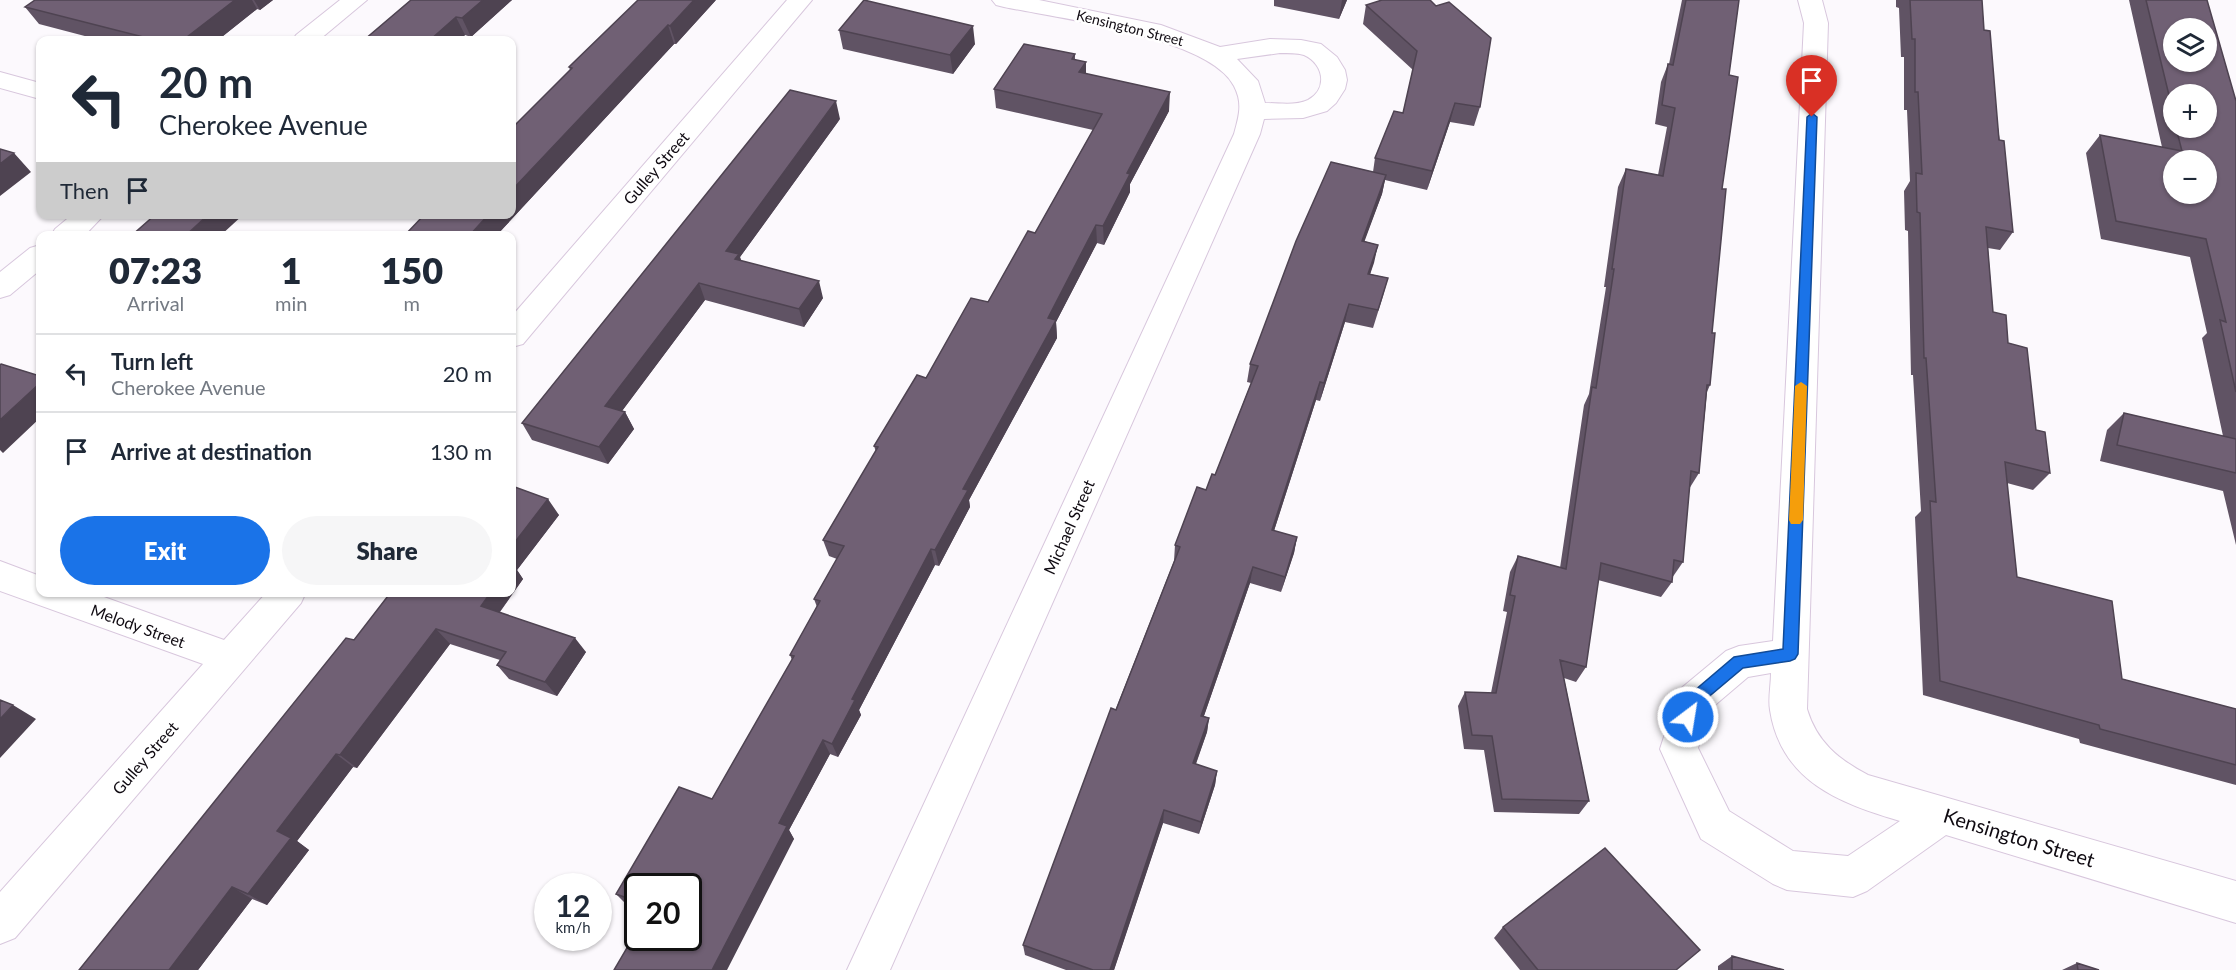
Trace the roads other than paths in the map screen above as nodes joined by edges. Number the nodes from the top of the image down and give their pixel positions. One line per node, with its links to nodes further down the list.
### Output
1 (355, 0): 5 (street)
2 (800, 0): 14 (street, Gulley Street)
3 (1004, 0): 6 (street, Kensington Street)
4 (1810, 0): 19 (street, Kensington Street)
5 (310, 36)
6 (1218, 55): 9 (street, Kensington Street); 9 (street)
7 (0, 80): 8 (street)
8 (36, 90)
9 (1249, 96): 24 (street, Michael Street)
10 (85, 219): 11 (street)
11 (71, 231)
12 (36, 258): 13 (street)
13 (0, 288)
14 (516, 331)
15 (0, 576): 16 (street)
16 (36, 590)
17 (59, 597): 20 (street, Melody Street)
18 (285, 597): 20 (street, Gulley Street)
19 (1790, 654): 21 (street, Kensington Street); 21 (street)
20 (232, 659): 23 (street, Gulley Street)
21 (1942, 815): 22 (street, Kensington Street)
22 (2236, 902)
23 (0, 923)
24 (868, 970)

